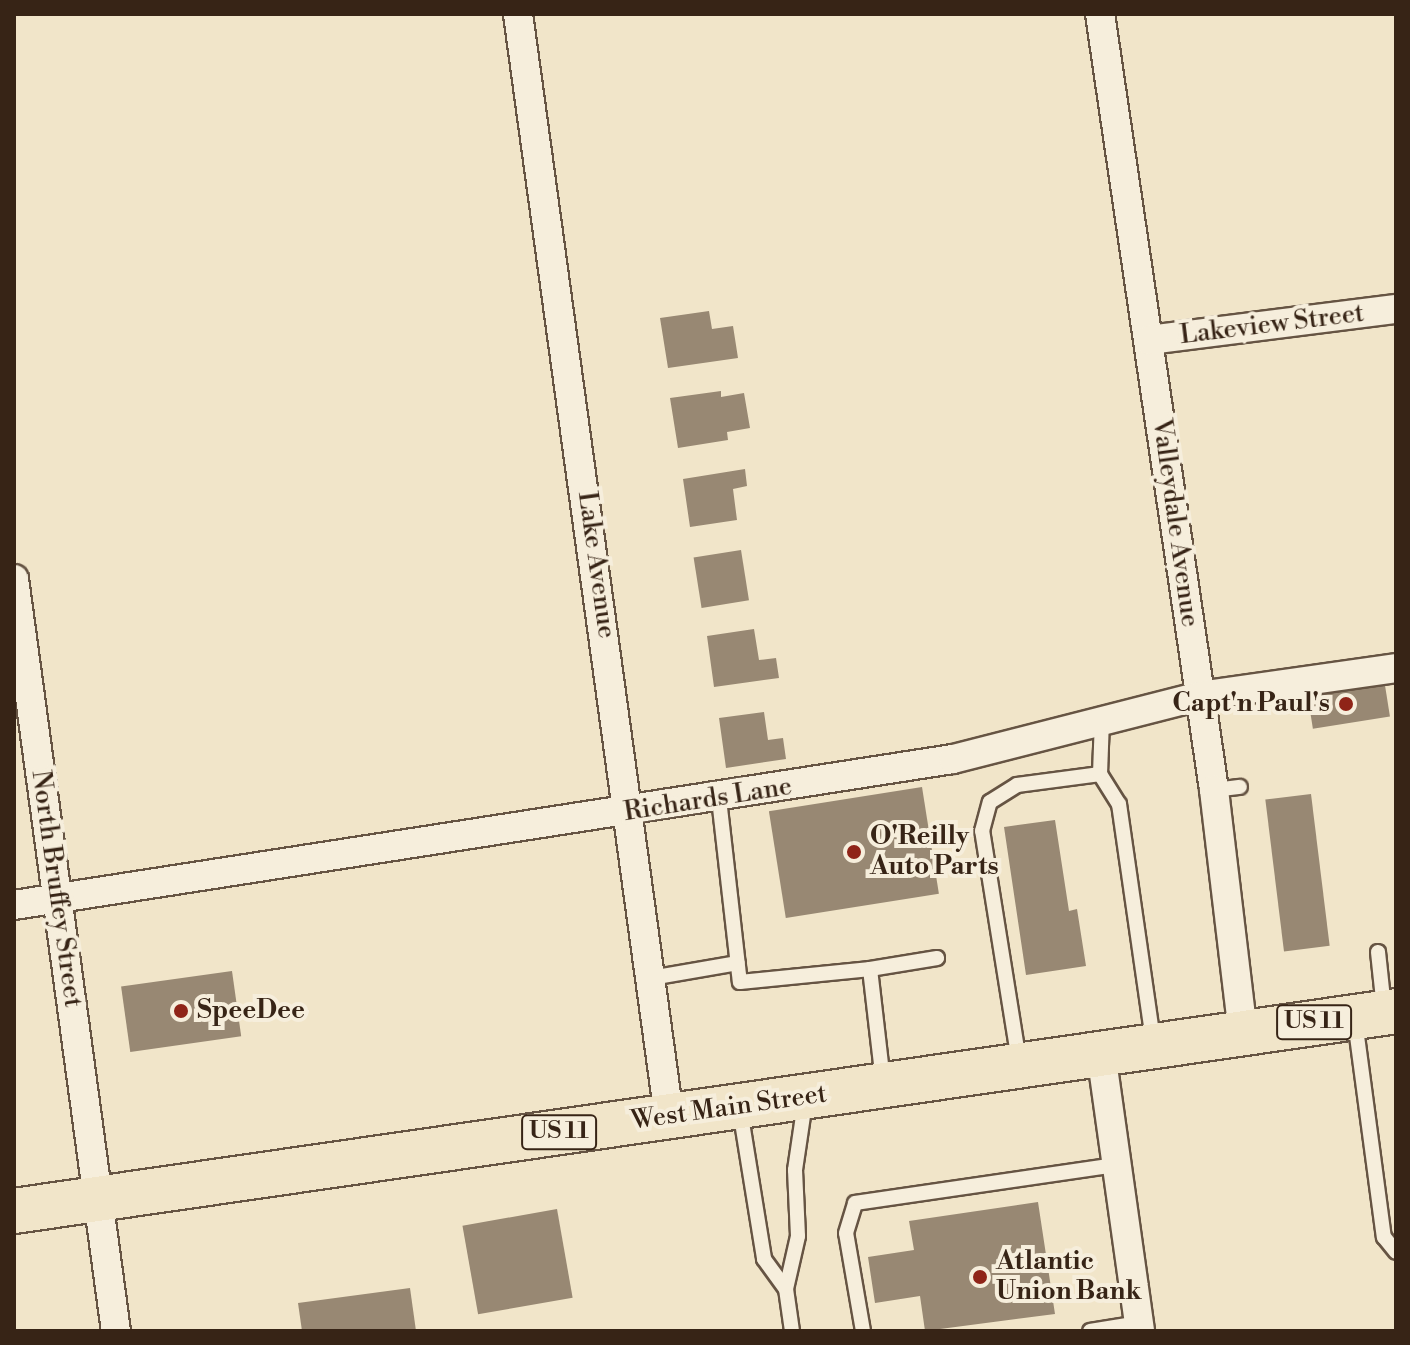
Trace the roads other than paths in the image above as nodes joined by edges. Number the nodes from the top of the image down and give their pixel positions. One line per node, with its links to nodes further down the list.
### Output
1 (518, 14): 11 (street, Lake Avenue)
2 (1100, 14): 4 (street, Valleydale Avenue)
3 (1396, 309): 4 (street, Lakeview Street)
4 (1149, 340): 7 (street, Valleydale Avenue)
5 (14, 579): 12 (street, North Bruffey Street)
6 (1396, 668): 7 (street, Richards Lane)
7 (1200, 696): 8 (street, Richards Lane); 20 (street, Valleydale Avenue)
8 (1102, 718): 9 (lane); 10 (street, Richards Lane)
9 (1100, 774): 21 (lane); 23 (lane)
10 (719, 799): 11 (street, Richards Lane); 16 (lane)
11 (629, 813): 12 (street, Richards Lane); 18 (street, Lake Avenue)
12 (57, 899): 13 (street, Richards Lane); 29 (street, North Bruffey Street)
13 (14, 905)
14 (1378, 952): 19 (lane)
15 (937, 958): 17 (lane)
16 (738, 963): 17 (lane); 18 (lane)
17 (870, 969): 24 (lane)
18 (651, 978): 27 (street, Lake Avenue)
19 (1378, 1013): 20 (main road, West Main Street / US 11); 31 (lane)
20 (1243, 1032): 21 (main road, West Main Street / US 11)
21 (1153, 1046): 22 (main road, West Main Street / US 11)
22 (1101, 1053): 23 (main road, West Main Street / US 11); 28 (street)
23 (1019, 1065): 24 (main road, West Main Street / US 11)
24 (883, 1085): 25 (main road, West Main Street / US 11)
25 (806, 1097): 26 (main road, West Main Street / US 11); 32 (lane)
26 (740, 1106): 27 (main road, West Main Street / US 11); 32 (lane)
27 (669, 1116): 29 (main road, West Main Street / US 11)
28 (1117, 1165): 33 (street); 36 (lane)
29 (98, 1199): 30 (main road, West Main Street / US 11); 34 (street, North Bruffey Street)
30 (14, 1211)
31 (1396, 1252)
32 (786, 1289): 35 (lane)
33 (1140, 1327): 37 (lane)
34 (116, 1331)
35 (792, 1331)
36 (863, 1331)
37 (1090, 1331)

